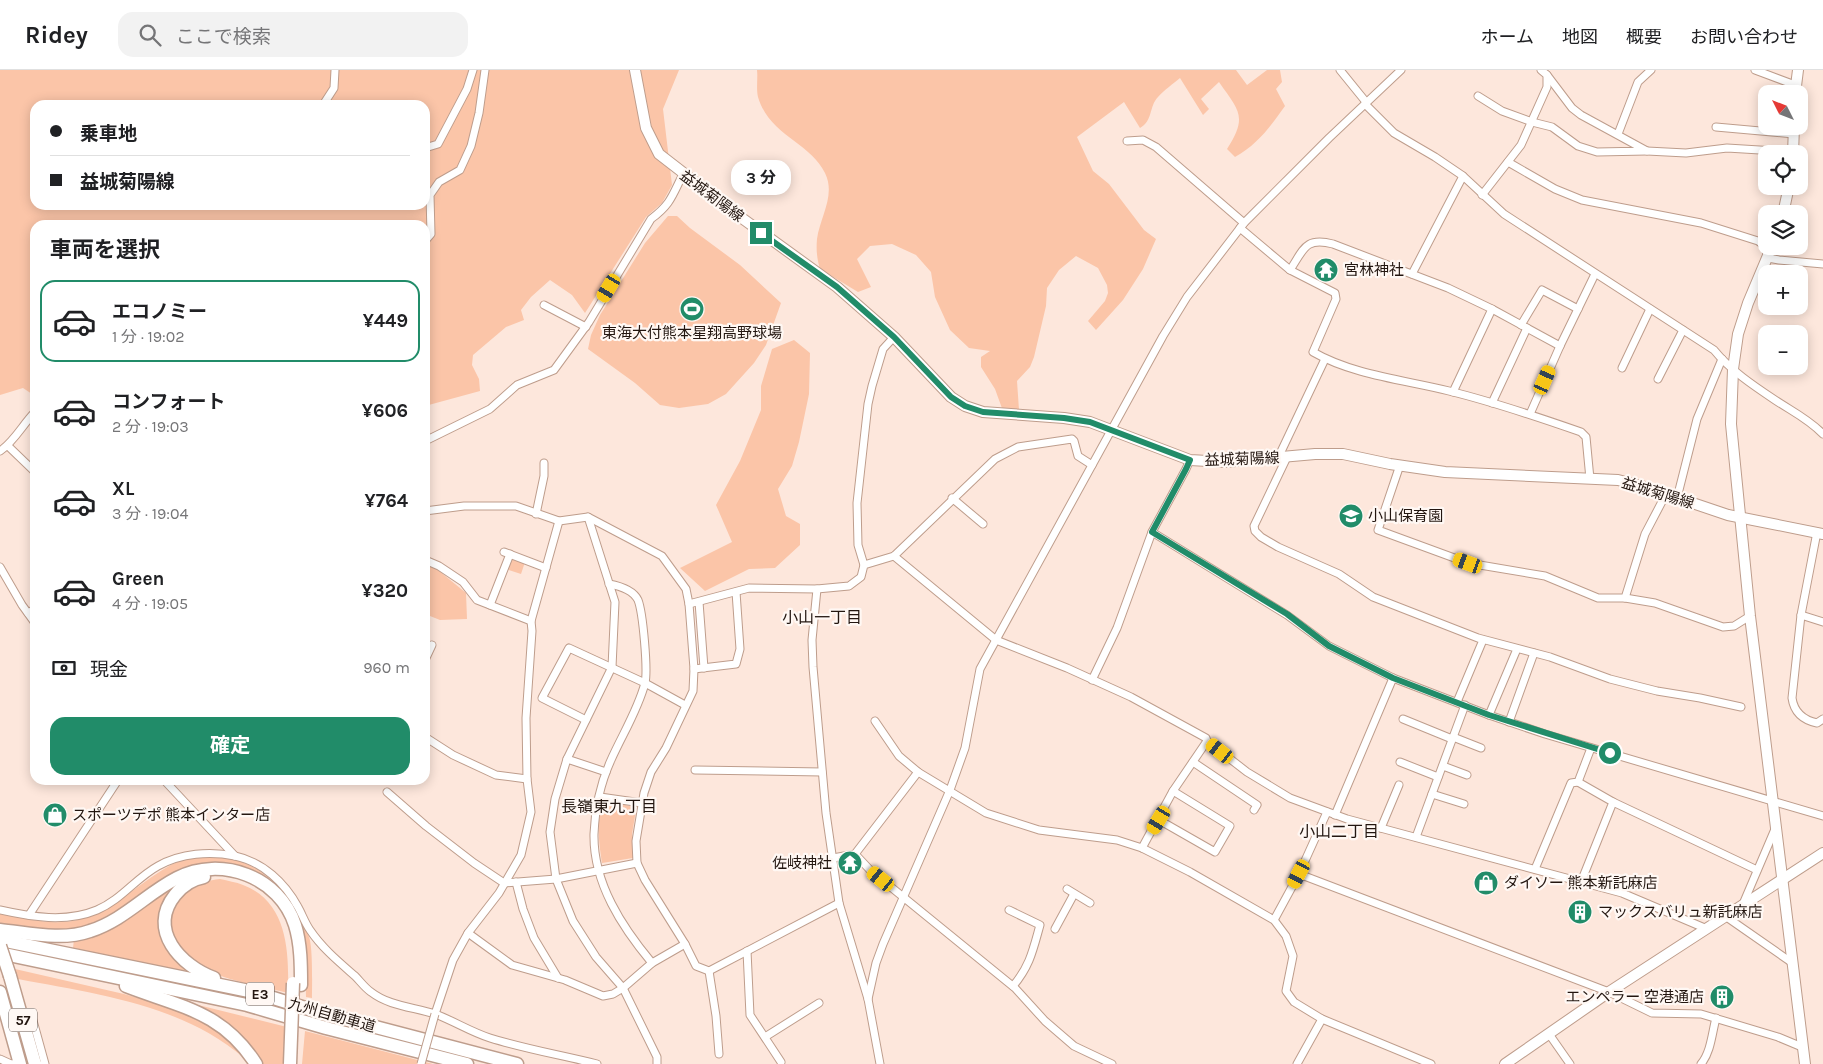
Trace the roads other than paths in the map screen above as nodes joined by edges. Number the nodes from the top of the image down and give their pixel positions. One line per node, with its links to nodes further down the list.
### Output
1 (335, 70): 14 (street)
2 (473, 70): 21 (street)
3 (485, 70): 27 (street)
4 (635, 70): 25 (main road, 益城菊陽線)
5 (1340, 70): 15 (street)
6 (1401, 70): 15 (street)
7 (1651, 70): 19 (street)
8 (1755, 70): 11 (street)
9 (1798, 70): 12 (main road)
10 (1544, 72): 16 (street); 19 (street)
11 (1785, 85)
12 (1796, 85)
13 (1478, 96): 16 (street)
14 (326, 100)
15 (1365, 103): 26 (street); 30 (street)
16 (1532, 122): 23 (street); 24 (street)
17 (1716, 127): 18 (street)
18 (1758, 129)
19 (1618, 134): 23 (street)
20 (1127, 141): 30 (street)
21 (430, 146)
22 (1758, 150): 23 (street)
23 (1647, 151)
24 (1508, 162): 29 (street); 33 (street)
25 (683, 174): 42 (street); 45 (main road, 益城菊陽線)
26 (1462, 176): 29 (street); 36 (street)
27 (430, 195)
28 (430, 195): 31 (street)
29 (1482, 195): 37 (street)
30 (1242, 225): 35 (street); 56 (street)
31 (430, 235)
32 (1769, 255): 33 (main road)
33 (1768, 258): 34 (street); 50 (main road)
34 (1823, 264)
35 (1290, 270): 36 (street); 47 (street)
36 (1412, 274): 39 (street)
37 (1595, 274): 40 (street); 41 (street)
38 (544, 305): 42 (street)
39 (1492, 309): 43 (street); 52 (street)
40 (1578, 309): 43 (street); 46 (street)
41 (1650, 309): 44 (street); 49 (street)
42 (586, 327): 58 (street)
43 (1524, 327): 46 (street); 53 (street)
44 (1683, 330): 48 (street); 51 (street)
45 (894, 337): 56 (main road, 益城菊陽線); 81 (street)
46 (1560, 346): 54 (street)
47 (1325, 359): 52 (street); 61 (street)
48 (1722, 359): 50 (street); 70 (street)
49 (1622, 368)
50 (1733, 369): 57 (street); 74 (main road)
51 (1658, 379)
52 (1453, 392): 53 (street)
53 (1492, 403): 54 (street)
54 (1530, 414): 67 (street)
55 (30, 417): 59 (street)
56 (1111, 431): 62 (main road, 益城菊陽線); 64 (street)
57 (1823, 434)
58 (430, 439)
59 (8, 446): 60 (street); 66 (street)
60 (0, 451)
61 (1283, 457): 62 (main road, 益城菊陽線); 65 (main road, 益城菊陽線); 98 (street)
62 (1190, 460): 77 (street)
63 (544, 463): 72 (street)
64 (1092, 465): 69 (street); 97 (street)
65 (1400, 466): 67 (main road, 益城菊陽線); 87 (street)
66 (30, 467)
67 (1590, 479): 68 (main road, 益城菊陽線)
68 (1666, 494): 70 (main road, 益城菊陽線); 87 (street)
69 (952, 498): 76 (street); 79 (street)
70 (1676, 498): 74 (main road, 益城菊陽線)
71 (430, 510): 72 (street)
72 (536, 514): 75 (street)
73 (588, 517): 75 (street); 84 (street); 89 (street)
74 (1741, 518): 78 (main road, 益城菊陽線); 92 (main road)
75 (559, 521): 83 (street)
76 (983, 524)
77 (1152, 532): 106 (street); 107 (street)
78 (1820, 533): 93 (street)
79 (894, 556): 81 (street); 97 (street)
80 (430, 562): 90 (street)
81 (864, 565): 85 (street)
82 (0, 567): 91 (street)
83 (546, 568): 90 (street); 95 (street)
84 (609, 584): 103 (street); 108 (street)
85 (817, 589): 86 (street); 130 (street)
86 (736, 592): 88 (street); 104 (street)
87 (1625, 598): 92 (street)
88 (699, 602): 89 (street); 104 (street)
89 (689, 604): 105 (street)
90 (490, 605): 95 (street)
91 (28, 614): 94 (street)
92 (1750, 616): 145 (main road)
93 (1801, 616): 96 (street); 115 (street)
94 (30, 617)
95 (531, 621): 134 (street)
96 (1823, 622)
97 (996, 640): 107 (street); 139 (street)
98 (1482, 640): 100 (street); 109 (street)
99 (432, 645): 101 (street)
100 (1516, 648): 102 (street); 113 (street)
101 (430, 649)
102 (1534, 653): 112 (street); 118 (street)
103 (612, 667): 108 (street); 116 (street); 116 (street)
104 (704, 668): 105 (street)
105 (694, 669): 110 (street)
106 (1393, 678): 109 (street); 150 (street)
107 (1092, 680): 121 (street)
108 (644, 683): 110 (street); 129 (street)
109 (1457, 702): 111 (street)
110 (685, 705): 146 (street)
111 (1465, 705): 113 (street); 119 (street)
112 (1741, 707)
113 (1489, 715): 118 (street)
114 (1403, 719): 119 (street)
115 (1823, 719)
116 (586, 720): 124 (street)
117 (875, 720): 131 (street)
118 (1509, 722): 123 (street)
119 (1453, 738): 122 (street); 127 (street)
120 (430, 740): 134 (street)
121 (1207, 741): 125 (street); 149 (street)
122 (1481, 748)
123 (1591, 748): 135 (street); 145 (street)
124 (567, 759): 129 (street); 166 (street)
125 (1193, 762): 140 (street); 148 (street)
126 (1400, 762): 133 (street)
127 (1443, 766): 132 (street); 133 (street)
128 (695, 770): 130 (street)
129 (606, 772): 143 (street)
130 (822, 772): 160 (street)
131 (918, 772): 139 (street); 158 (street)
132 (1467, 775)
133 (1438, 777): 142 (street)
134 (527, 779): 170 (street)
135 (1578, 782): 144 (street); 162 (street)
136 (115, 785): 179 (street)
137 (169, 785): 159 (street)
138 (1399, 785): 154 (street)
139 (950, 790): 156 (street); 173 (street)
140 (1173, 791): 152 (street); 152 (street)
141 (387, 792): 170 (street)
142 (1432, 794): 147 (street); 155 (street)
143 (600, 797): 146 (street); 163 (street)
144 (1613, 802): 164 (street); 169 (street)
145 (1773, 802): 151 (street); 153 (main road)
146 (642, 803): 161 (street)
147 (1464, 804)
148 (1257, 805)
149 (1328, 812): 150 (street); 165 (street)
150 (1335, 815): 154 (street)
151 (1823, 816)
152 (1159, 820): 156 (street)
153 (1776, 827): 164 (street); 167 (main road)
154 (1382, 828): 155 (street)
155 (1416, 837): 162 (street)
156 (1142, 848): 181 (street)
157 (1823, 853): 167 (main road)
158 (855, 854): 160 (street); 173 (street)
159 (235, 856): 179 (street); 204 (street)
160 (833, 858): 174 (street)
161 (637, 863): 163 (street); 187 (street)
162 (1535, 869): 169 (street)
163 (599, 870): 166 (street); 192 (street)
164 (1757, 870): 176 (street)
165 (1299, 874): 181 (street); 201 (street)
166 (556, 878): 168 (street); 198 (street)
167 (1782, 880): 176 (main road); 191 (main road)
168 (516, 882): 170 (street); 195 (street)
169 (1581, 882): 183 (street)
170 (504, 883): 185 (street)
171 (1067, 889): 172 (street)
172 (1074, 894): 175 (street); 182 (street)
173 (904, 896): 197 (street); 202 (street)
174 (839, 903): 189 (street); 202 (street)
175 (1090, 903)
176 (1742, 905): 180 (main road)
177 (0, 910): 179 (street)
178 (1009, 910): 197 (street)
179 (29, 915)
180 (1725, 916): 183 (main road); 191 (street)
181 (1274, 920): 207 (street)
182 (1055, 929)
183 (1707, 929): 201 (main road)
184 (0, 930): 196 (highway)
185 (468, 933): 195 (street); 204 (street)
186 (0, 940): 200 (highway, 九州自動車道 / E3)
187 (685, 944): 192 (street); 193 (street)
188 (0, 946): 215 (highway, 57, bridge)
189 (747, 951): 193 (street); 209 (street)
190 (0, 953): 194 (highway, 九州自動車道 / E3)
191 (1791, 962): 210 (main road)
192 (652, 963): 198 (street)
193 (709, 971): 211 (street)
194 (93, 973): 217 (highway); 221 (highway, 九州自動車道 / E3)
195 (558, 978): 198 (street)
196 (297, 984): 200 (highway); 218 (highway, bridge); 219 (highway)
197 (1013, 986): 226 (street)
198 (623, 988): 224 (street)
199 (0, 992): 214 (highway, 57)
200 (254, 992): 222 (highway, 九州自動車道 / E3)
201 (1608, 992): 206 (street); 208 (main road)
202 (868, 999): 225 (street)
203 (819, 1003): 209 (street)
204 (435, 1014): 220 (street, bridge); 223 (street)
205 (32, 1017): 216 (street)
206 (1716, 1018): 210 (street); 231 (street)
207 (1322, 1019): 227 (street); 228 (street)
208 (1549, 1034): 229 (main road); 230 (street)
209 (764, 1037): 213 (street)
210 (1802, 1047): 232 (main road)
211 (719, 1054)
212 (0, 1059): 214 (street)
213 (781, 1062)
214 (20, 1064)
215 (35, 1064)
216 (44, 1064)
217 (256, 1064)
218 (290, 1064)
219 (299, 1064)
220 (421, 1064)
221 (467, 1064)
222 (517, 1064)
223 (597, 1064)
224 (656, 1064)
225 (880, 1064)
226 (1112, 1064)
227 (1297, 1064)
228 (1431, 1064)
229 (1505, 1064)
230 (1570, 1064)
231 (1701, 1064)
232 (1805, 1064)

